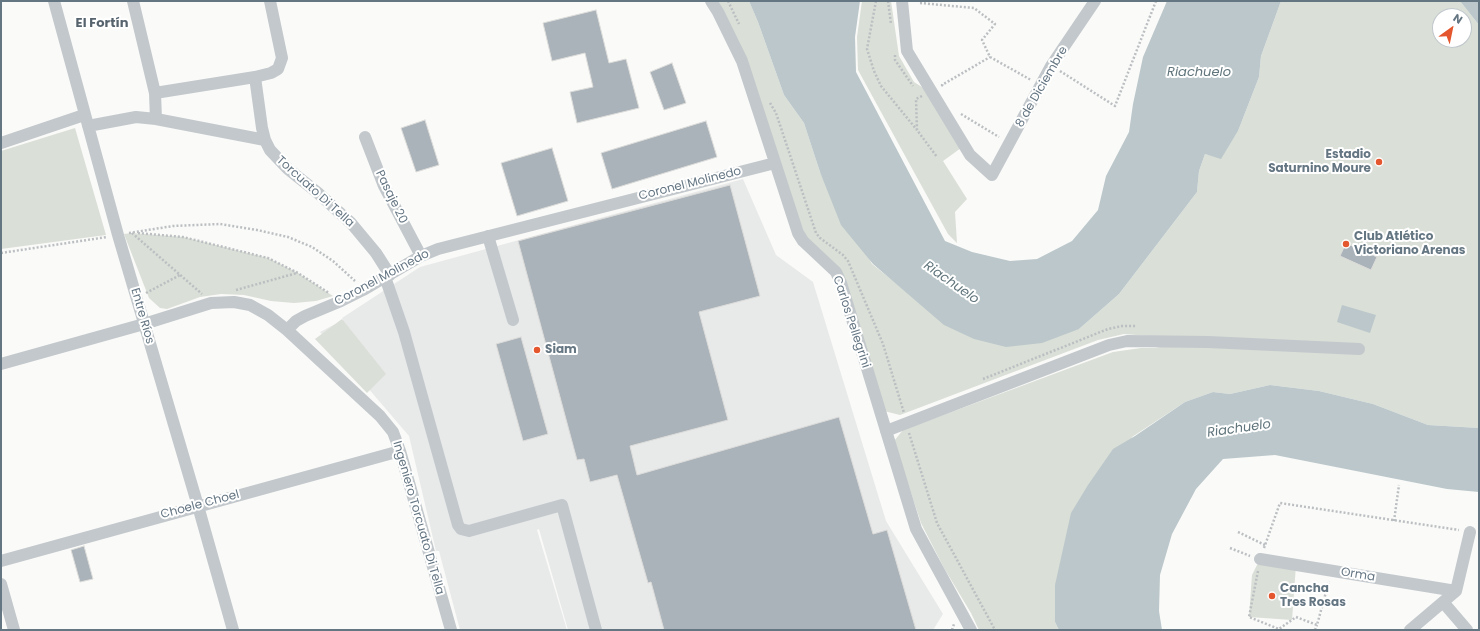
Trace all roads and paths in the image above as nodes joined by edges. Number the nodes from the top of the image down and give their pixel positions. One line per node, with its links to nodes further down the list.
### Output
1 (54, 1): 19 (street, Entre Ríos)
2 (134, 1): 16 (street)
3 (270, 1): 12 (street)
4 (711, 1): 26 (street, Carlos Pellegrini)
5 (876, 1): 20 (path)
6 (902, 1): 14 (street)
7 (1095, 1): 11 (street, 8 de Diciembre)
8 (1156, 1): 11 (path)
9 (920, 3): 10 (path)
10 (990, 57): 13 (path); 14 (path)
11 (1051, 66): 13 (street, 8 de Diciembre)
12 (255, 77): 16 (street); 22 (street, Torcuato Di Tella)
13 (1040, 85): 24 (street, 8 de Diciembre)
14 (936, 88): 15 (path); 20 (path); 24 (street, 8 de Diciembre)
15 (946, 91)
16 (156, 93): 18 (street)
17 (958, 109): 24 (path)
18 (156, 119): 19 (street); 22 (street)
19 (86, 120): 23 (street); 28 (street, Entre Ríos)
20 (917, 130): 25 (path)
21 (365, 137): 31 (street, Pasaje 20)
22 (265, 140): 34 (street, Torcuato Di Tella)
23 (1, 143)
24 (1010, 143)
25 (937, 157)
26 (775, 163): 29 (street, Coronel Molinedo); 49 (street, Carlos Pellegrini)
27 (131, 233): 28 (path); 32 (path); 33 (path); 35 (path)
28 (118, 235): 30 (path); 37 (street, Entre Ríos)
29 (488, 236): 31 (street, Coronel Molinedo); 40 (street)
30 (1, 253)
31 (421, 256): 34 (street, Coronel Molinedo)
32 (298, 273): 36 (path); 38 (path)
33 (180, 275): 37 (path); 39 (path)
34 (387, 276): 35 (street, Coronel Molinedo); 68 (street, Torcuato Di Tella)
35 (363, 290): 38 (street, Coronel Molinedo)
36 (230, 292)
37 (136, 298): 41 (street, Entre Ríos)
38 (341, 301): 43 (street, Coronel Molinedo)
39 (211, 303): 41 (street); 43 (street)
40 (513, 320)
41 (144, 324): 45 (street); 52 (street, Entre Ríos)
42 (1136, 326): 46 (path)
43 (287, 330): 50 (street, Ingeniero Torcuato Di Tella)
44 (1359, 349): 49 (street)
45 (1, 364)
46 (976, 382)
47 (910, 408): 48 (path)
48 (903, 411)
49 (886, 431): 69 (street, Carlos Pellegrini)
50 (400, 451): 52 (street, Choele Choel); 67 (street, Ingeniero Torcuato Di Tella)
51 (1399, 485): 53 (path)
52 (198, 506): 59 (street, Choele Choel); 66 (street, Entre Ríos)
53 (1394, 521): 55 (path); 56 (path)
54 (1238, 532): 56 (path)
55 (1470, 532): 62 (street)
56 (1265, 545): 58 (path)
57 (1230, 548): 58 (path)
58 (1260, 559): 60 (street, Orma); 64 (path)
59 (1, 560)
60 (1332, 571): 62 (street, Orma); 64 (path)
61 (1, 584): 65 (street)
62 (1456, 591): 63 (street)
63 (1443, 602): 71 (street); 72 (street)
64 (1317, 625): 70 (path)
65 (14, 630)
66 (233, 630)
67 (451, 630)
68 (596, 630)
69 (971, 630)
70 (1315, 630)
71 (1410, 630)
72 (1467, 630)

